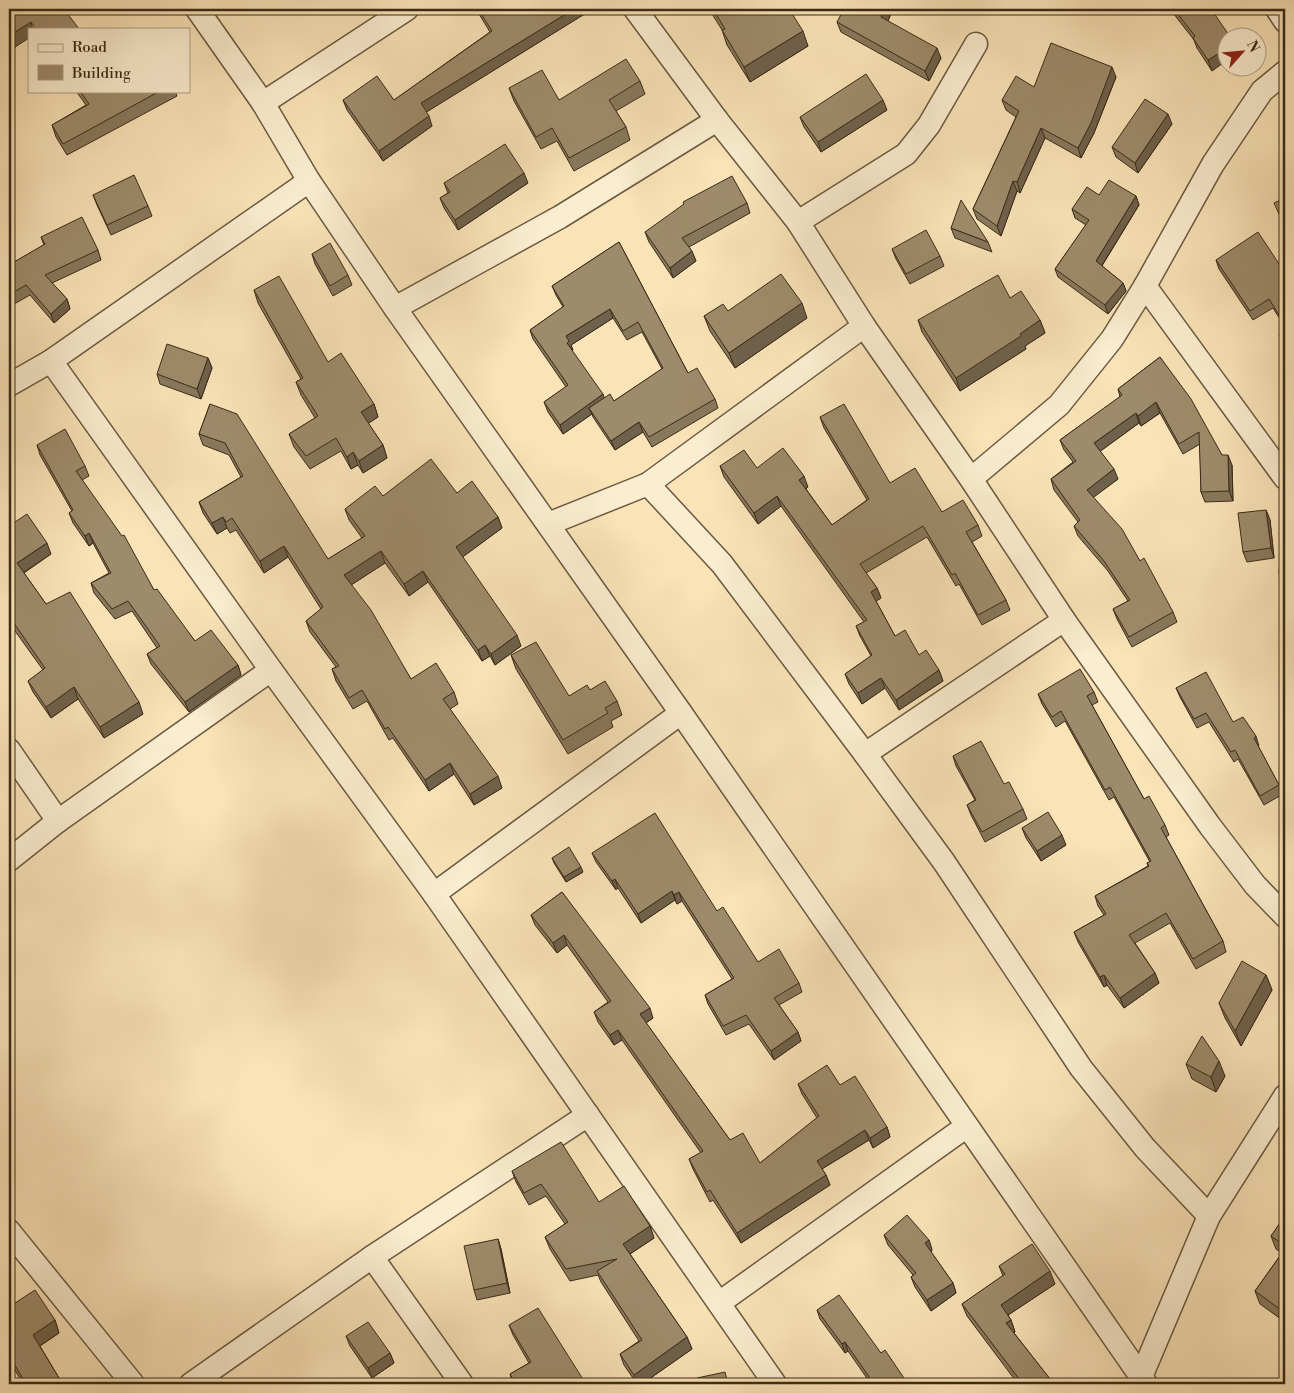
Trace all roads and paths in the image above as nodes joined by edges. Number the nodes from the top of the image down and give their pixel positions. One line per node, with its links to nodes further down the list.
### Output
1 (197, 9): 8 (street)
2 (407, 9): 8 (street)
3 (635, 9): 9 (street)
4 (1277, 9): 5 (street)
5 (1285, 21)
6 (976, 44): 11 (street)
7 (1285, 72): 12 (street)
8 (263, 103): 10 (street)
9 (717, 120): 11 (street); 13 (street)
10 (309, 181): 13 (street); 15 (street)
11 (798, 222): 14 (street)
12 (1145, 286): 17 (street); 18 (street)
13 (395, 308): 20 (street)
14 (864, 326): 18 (street); 19 (street)
15 (51, 361): 16 (street); 22 (street)
16 (9, 385)
17 (1285, 478)
18 (971, 479): 21 (street)
19 (648, 484): 20 (street); 25 (street)
20 (548, 524): 23 (street)
21 (1064, 620): 25 (street); 29 (street)
22 (271, 670): 26 (street); 28 (street)
23 (681, 713): 28 (street); 32 (street)
24 (9, 750): 26 (street)
25 (865, 754): 33 (street)
26 (58, 821): 27 (street)
27 (9, 860)
28 (434, 894): 31 (street)
29 (1285, 916)
30 (1285, 1096): 33 (street)
31 (588, 1115): 35 (street); 36 (street)
32 (967, 1126): 36 (street); 37 (street)
33 (1208, 1216): 37 (street)
34 (9, 1231): 38 (street)
35 (372, 1257): 39 (street); 40 (street)
36 (719, 1303): 41 (street)
37 (1143, 1380)
38 (133, 1384)
39 (191, 1384)
40 (462, 1384)
41 (775, 1384)

